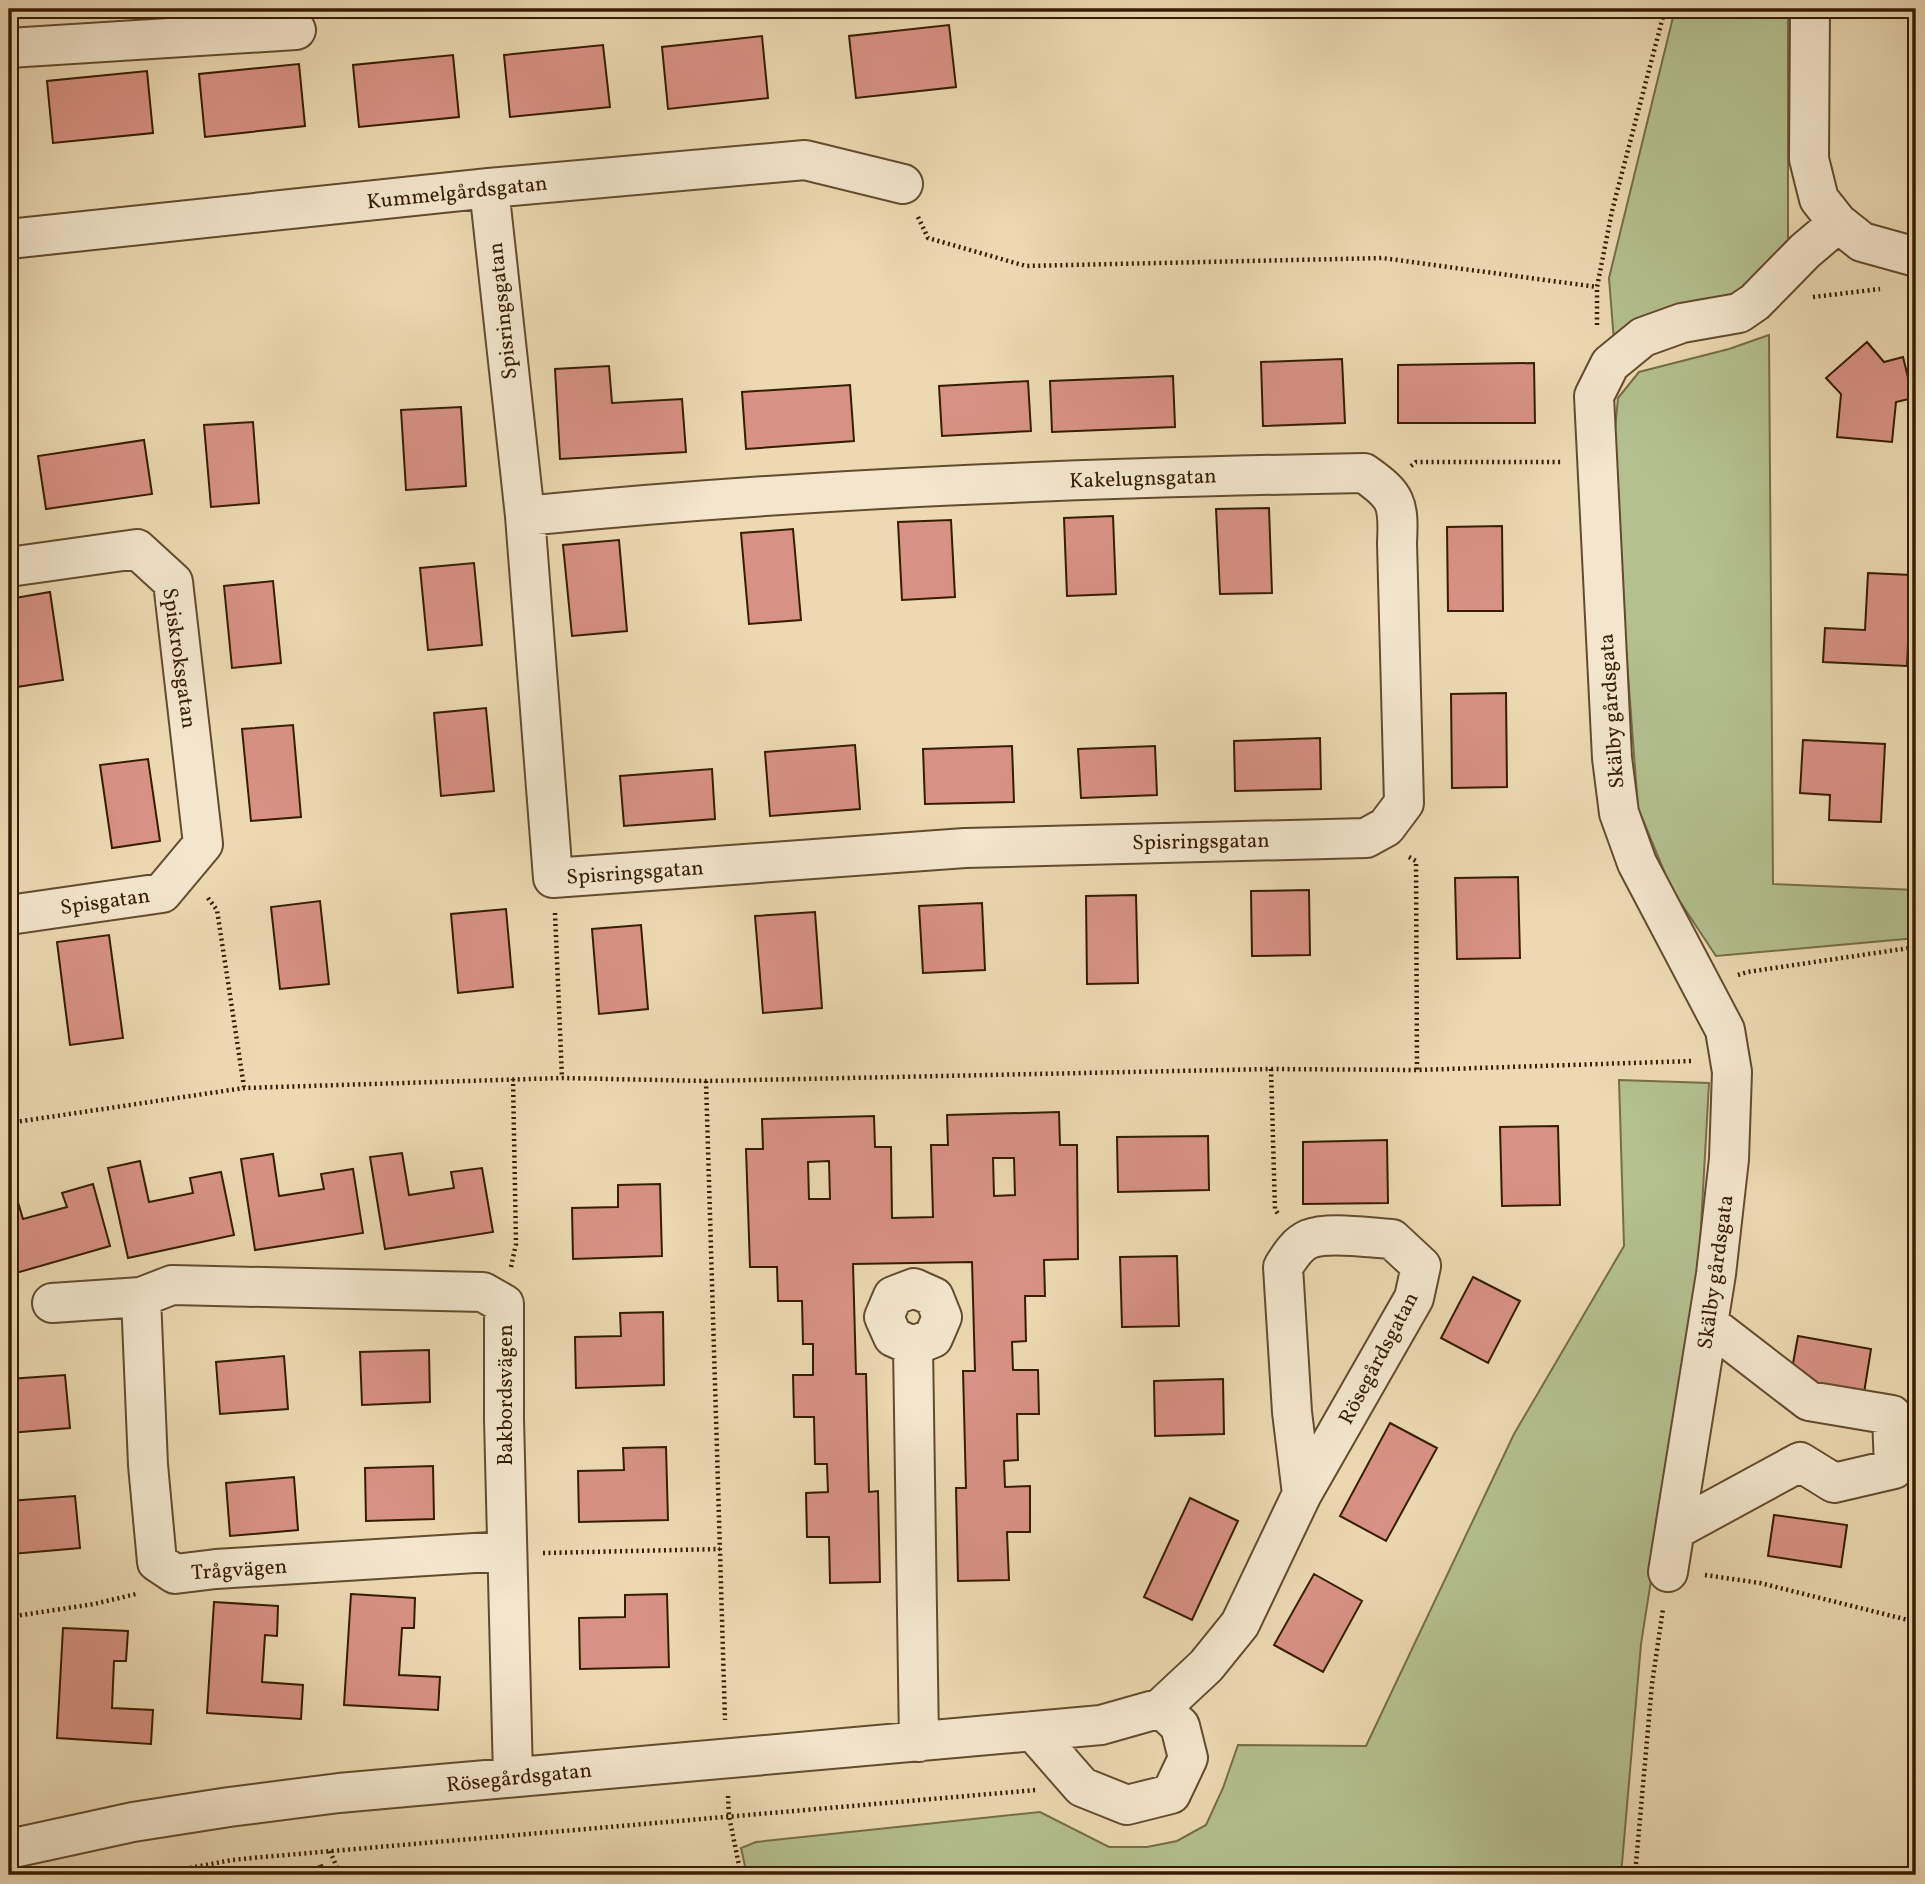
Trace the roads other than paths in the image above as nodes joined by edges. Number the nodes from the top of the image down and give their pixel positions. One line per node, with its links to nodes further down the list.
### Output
1 (1810, 9): 6 (street)
2 (296, 30): 3 (street)
3 (9, 48)
4 (903, 184): 5 (street, Kummelgårdsgatan)
5 (489, 188): 7 (street, Kummelgårdsgatan); 9 (street, Spisringsgatan)
6 (1838, 223): 8 (street); 16 (street, Skälby gårdsgata)
7 (9, 239)
8 (1916, 257)
9 (525, 516): 11 (street, Spisringsgatan); 11 (street, Kakelugnsgatan)
10 (9, 567): 12 (street, Spiskroksgatan)
11 (1368, 838)
12 (186, 865): 13 (street, Spisgatan)
13 (9, 915)
14 (141, 1297): 15 (street, Bakbordsvägen); 22 (street, Bakbordsvägen); 22 (street, Trågvägen)
15 (52, 1303)
16 (1709, 1324): 18 (street); 21 (street, Skälby gårdsgata)
17 (913, 1346): 26 (street)
18 (1809, 1401): 19 (street); 19 (street)
19 (1800, 1462): 21 (street)
20 (1302, 1494): 20 (street, Rösegårdsgatan); 24 (street, Rösegårdsgatan)
21 (1675, 1530): 23 (street, Skälby gårdsgata)
22 (507, 1551): 27 (street, Bakbordsvägen)
23 (1668, 1572)
24 (1161, 1708): 25 (street, Rösegårdsgatan); 25 (street)
25 (1033, 1731): 26 (street, Rösegårdsgatan)
26 (919, 1742): 27 (street, Rösegårdsgatan)
27 (513, 1776): 28 (street, Rösegårdsgatan)
28 (9, 1849)

